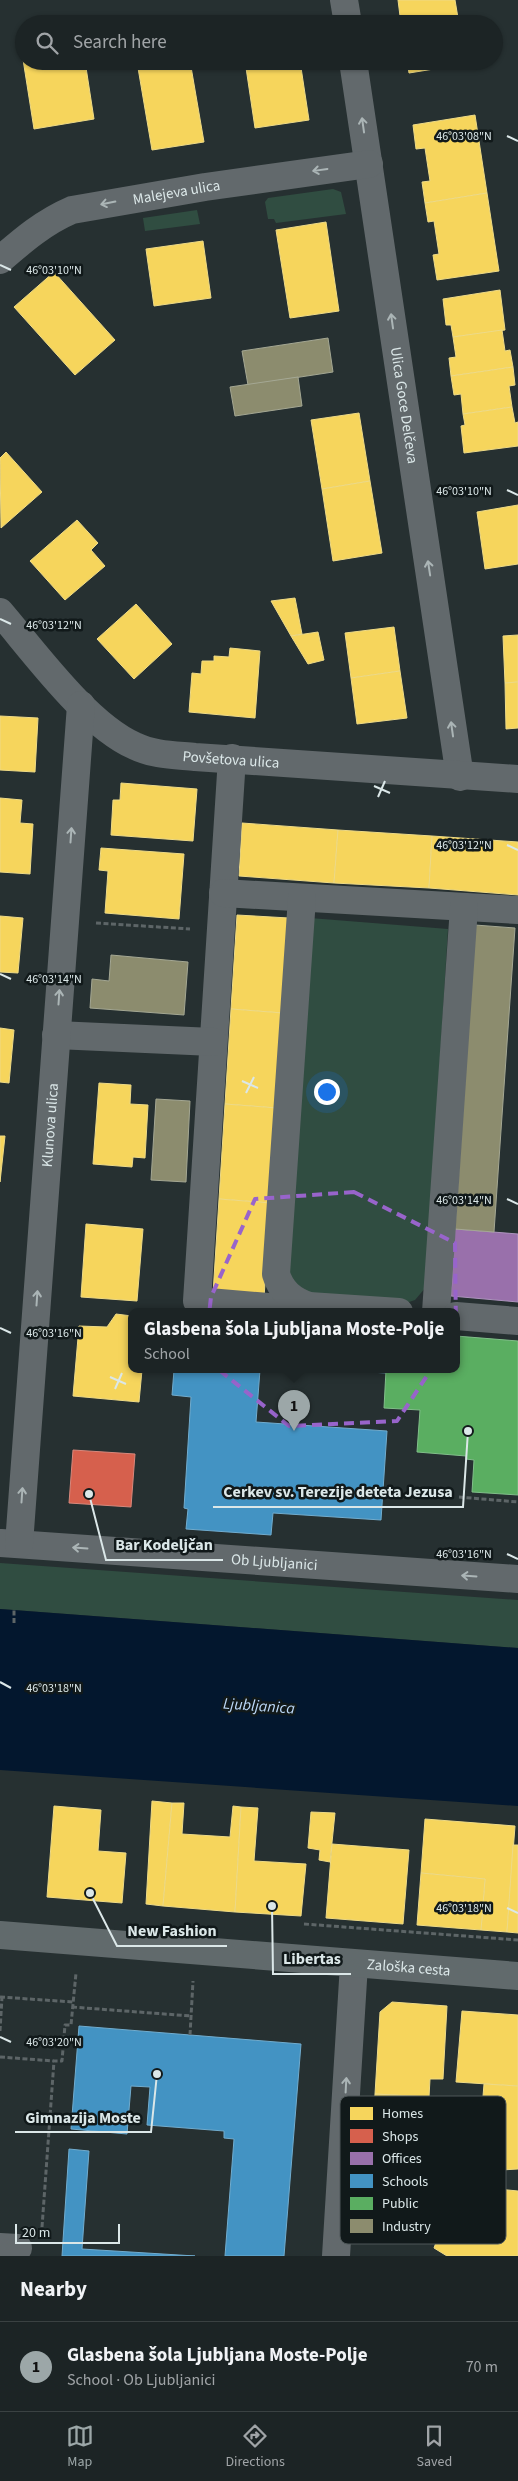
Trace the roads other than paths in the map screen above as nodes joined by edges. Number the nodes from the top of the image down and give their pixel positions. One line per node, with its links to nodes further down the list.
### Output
1 (344, 0): 2 (street)
2 (346, 15)
3 (354, 70): 4 (street, Ulica Goce Delčeva, one-way to 3)
4 (368, 164): 5 (street, Malejeva ulica, one-way to 5); 9 (street, Ulica Goce Delčeva, one-way to 4)
5 (0, 260)
6 (0, 612): 7 (street, Povšetova ulica)
7 (81, 706): 8 (street, Povšetova ulica); 15 (street, Klunova ulica, one-way to 7)
8 (232, 758): 9 (street, Povšetova ulica); 11 (street)
9 (460, 777): 10 (street, Povšetova ulica)
10 (518, 780)
11 (223, 893): 12 (street); 16 (street)
12 (302, 898): 13 (street); 17 (street)
13 (464, 907): 14 (street); 19 (street)
14 (518, 910)
15 (56, 1035): 16 (street); 22 (street, Klunova ulica, one-way to 15)
16 (213, 1042): 17 (street)
17 (309, 1306): 18 (street)
18 (339, 1308)
19 (436, 1308)
20 (460, 1316): 21 (street)
21 (518, 1321)
22 (9, 1543): 23 (street, Ob Ljubljanici, one-way to 22)
23 (518, 1579)
24 (0, 1935): 25 (main road, Zaloška cesta)
25 (354, 1964): 26 (main road, Zaloška cesta); 27 (street, one-way to 25)
26 (518, 1976)
27 (346, 2096)
28 (340, 2191): 29 (street, one-way to 28)
29 (336, 2256)

